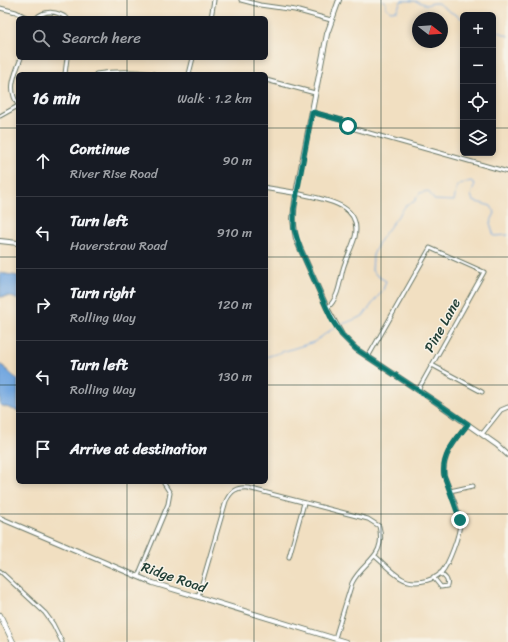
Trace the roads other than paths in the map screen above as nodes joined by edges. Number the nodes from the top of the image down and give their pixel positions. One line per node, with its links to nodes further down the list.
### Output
1 (214, 0): 8 (street)
2 (241, 0): 9 (street)
3 (339, 0): 9 (street)
4 (0, 8): 5 (street)
5 (24, 16)
6 (39, 16): 7 (street)
7 (63, 16)
8 (211, 16)
9 (331, 20): 20 (street)
10 (20, 60): 13 (street)
11 (67, 60): 14 (street)
12 (192, 60): 17 (street)
13 (16, 72)
14 (65, 72)
15 (109, 72): 16 (street)
16 (143, 72)
17 (190, 72)
18 (16, 73): 21 (street)
19 (268, 81): 20 (street)
20 (315, 93): 23 (street)
21 (16, 102)
22 (16, 106): 24 (street)
23 (312, 112): 25 (street); 27 (street)
24 (0, 116)
25 (508, 172)
26 (268, 188): 27 (street)
27 (296, 193): 30 (street); 30 (street)
28 (0, 241): 29 (street)
29 (16, 243)
30 (327, 308): 31 (street)
31 (368, 357): 32 (street, Pine Lane); 33 (street)
32 (432, 365): 33 (street, Pine Lane); 34 (street)
33 (418, 390): 36 (street)
34 (482, 392)
35 (508, 407): 37 (street)
36 (468, 424): 37 (street); 41 (street)
37 (482, 434): 38 (street)
38 (508, 455)
39 (164, 484): 48 (street)
40 (473, 486): 41 (street)
41 (450, 491): 47 (street)
42 (304, 503): 44 (street); 45 (street); 50 (street)
43 (0, 518): 48 (street, Ridge Road)
44 (375, 556): 49 (street); 52 (street)
45 (289, 557)
46 (0, 571): 54 (street)
47 (440, 573): 49 (street); 49 (street)
48 (138, 576): 50 (street, Ridge Road)
49 (433, 577)
50 (198, 597): 52 (street, Ridge Road)
51 (0, 615): 53 (main road)
52 (335, 638): 55 (street, Ridge Road)
53 (13, 642)
54 (62, 642)
55 (346, 642)

